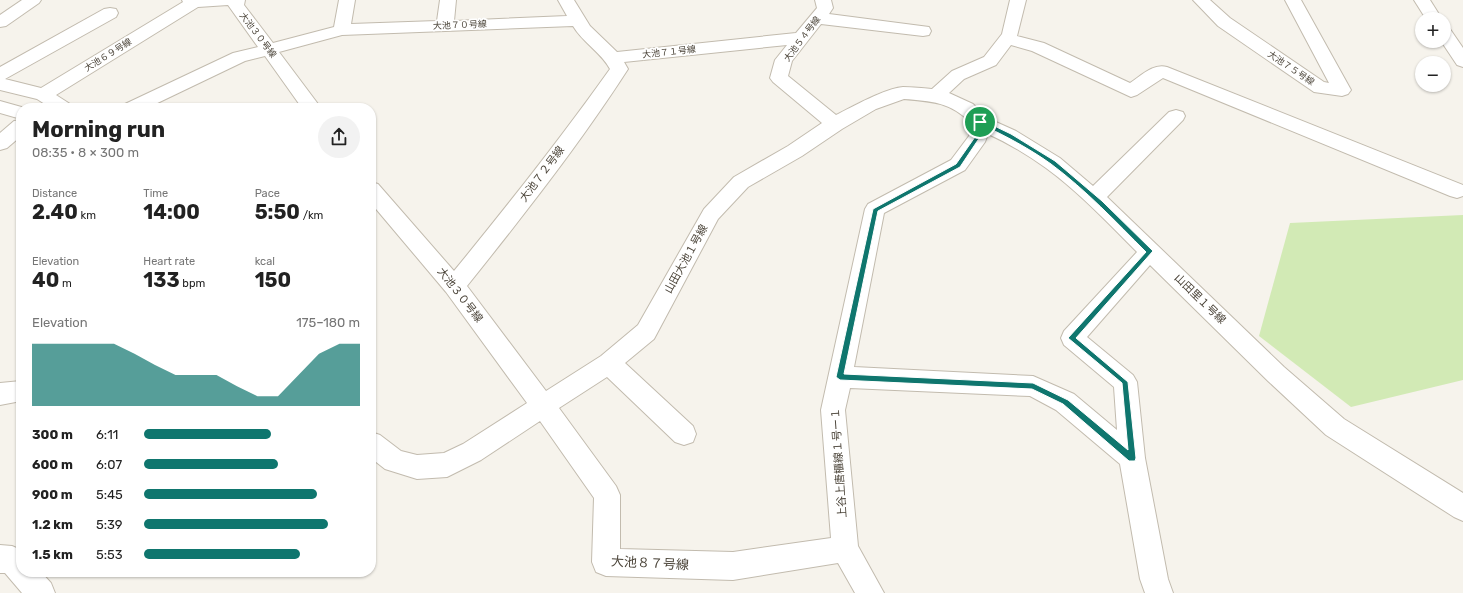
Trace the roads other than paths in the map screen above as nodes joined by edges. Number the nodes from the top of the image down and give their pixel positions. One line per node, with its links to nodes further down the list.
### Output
1 (33, 0): 17 (street)
2 (232, 0): 12 (street, 大池６９号線)
3 (237, 0): 24 (street, 大池３０号線)
4 (347, 0): 19 (street)
5 (448, 0): 18 (street)
6 (566, 0): 16 (street)
7 (823, 0): 15 (street, 大池５４号線)
8 (1018, 0): 22 (street)
9 (1201, 0): 10 (street, 大池７５号線)
10 (1293, 0)
11 (1422, 0): 13 (street)
12 (192, 1): 29 (street, 大池６９号線)
13 (1430, 12)
14 (110, 13): 27 (street)
15 (818, 18): 20 (street); 21 (street, 大池５４号線)
16 (578, 21): 18 (street, 大池７０号線); 25 (street)
17 (0, 22)
18 (445, 26): 19 (street, 大池７０号線)
19 (342, 30): 24 (street, 大池７０号線)
20 (923, 31)
21 (800, 38): 25 (street, 大池７１号線); 38 (street, 大池５４号線)
22 (1007, 39): 30 (street); 41 (street)
23 (1452, 40): 26 (street)
24 (269, 48): 32 (street); 33 (street, 大池３０号線)
25 (613, 58): 45 (street, 大池７２号線)
26 (1463, 61)
27 (0, 75)
28 (0, 84): 29 (street)
29 (43, 95): 31 (street)
30 (936, 95): 37 (street, 山田里１号線); 38 (street, 山田大池１号線)
31 (56, 103)
32 (141, 103)
33 (308, 103)
34 (0, 107): 35 (street)
35 (16, 112)
36 (1176, 116): 42 (street)
37 (980, 122): 42 (street, 山田里１号線); 47 (street, 上谷上唐櫃線１号ー１)
38 (836, 124): 46 (street, 山田大池１号線)
39 (16, 130): 40 (street)
40 (0, 143)
41 (1457, 190)
42 (1094, 198): 44 (street, 山田里１号線)
43 (376, 201): 45 (street, 大池３０号線)
44 (1150, 251): 53 (street); 54 (street, 山田里１号線)
45 (454, 286): 50 (street, 大池３０号線)
46 (609, 363): 50 (street, 山田大池１号線); 51 (street)
47 (840, 377): 53 (street); 55 (street, 上谷上唐櫃線１号ー１)
48 (16, 392): 49 (street)
49 (0, 394)
50 (543, 405): 52 (street, 山田大池１号線); 55 (street, 大池８７号線)
51 (684, 434)
52 (376, 447)
53 (1132, 458): 61 (street)
54 (1463, 508)
55 (845, 549): 60 (street, 上谷上唐櫃線１号ー１)
56 (0, 559): 57 (street)
57 (16, 564)
58 (27, 577): 59 (street)
59 (41, 593)
60 (870, 593)
61 (1159, 593)

